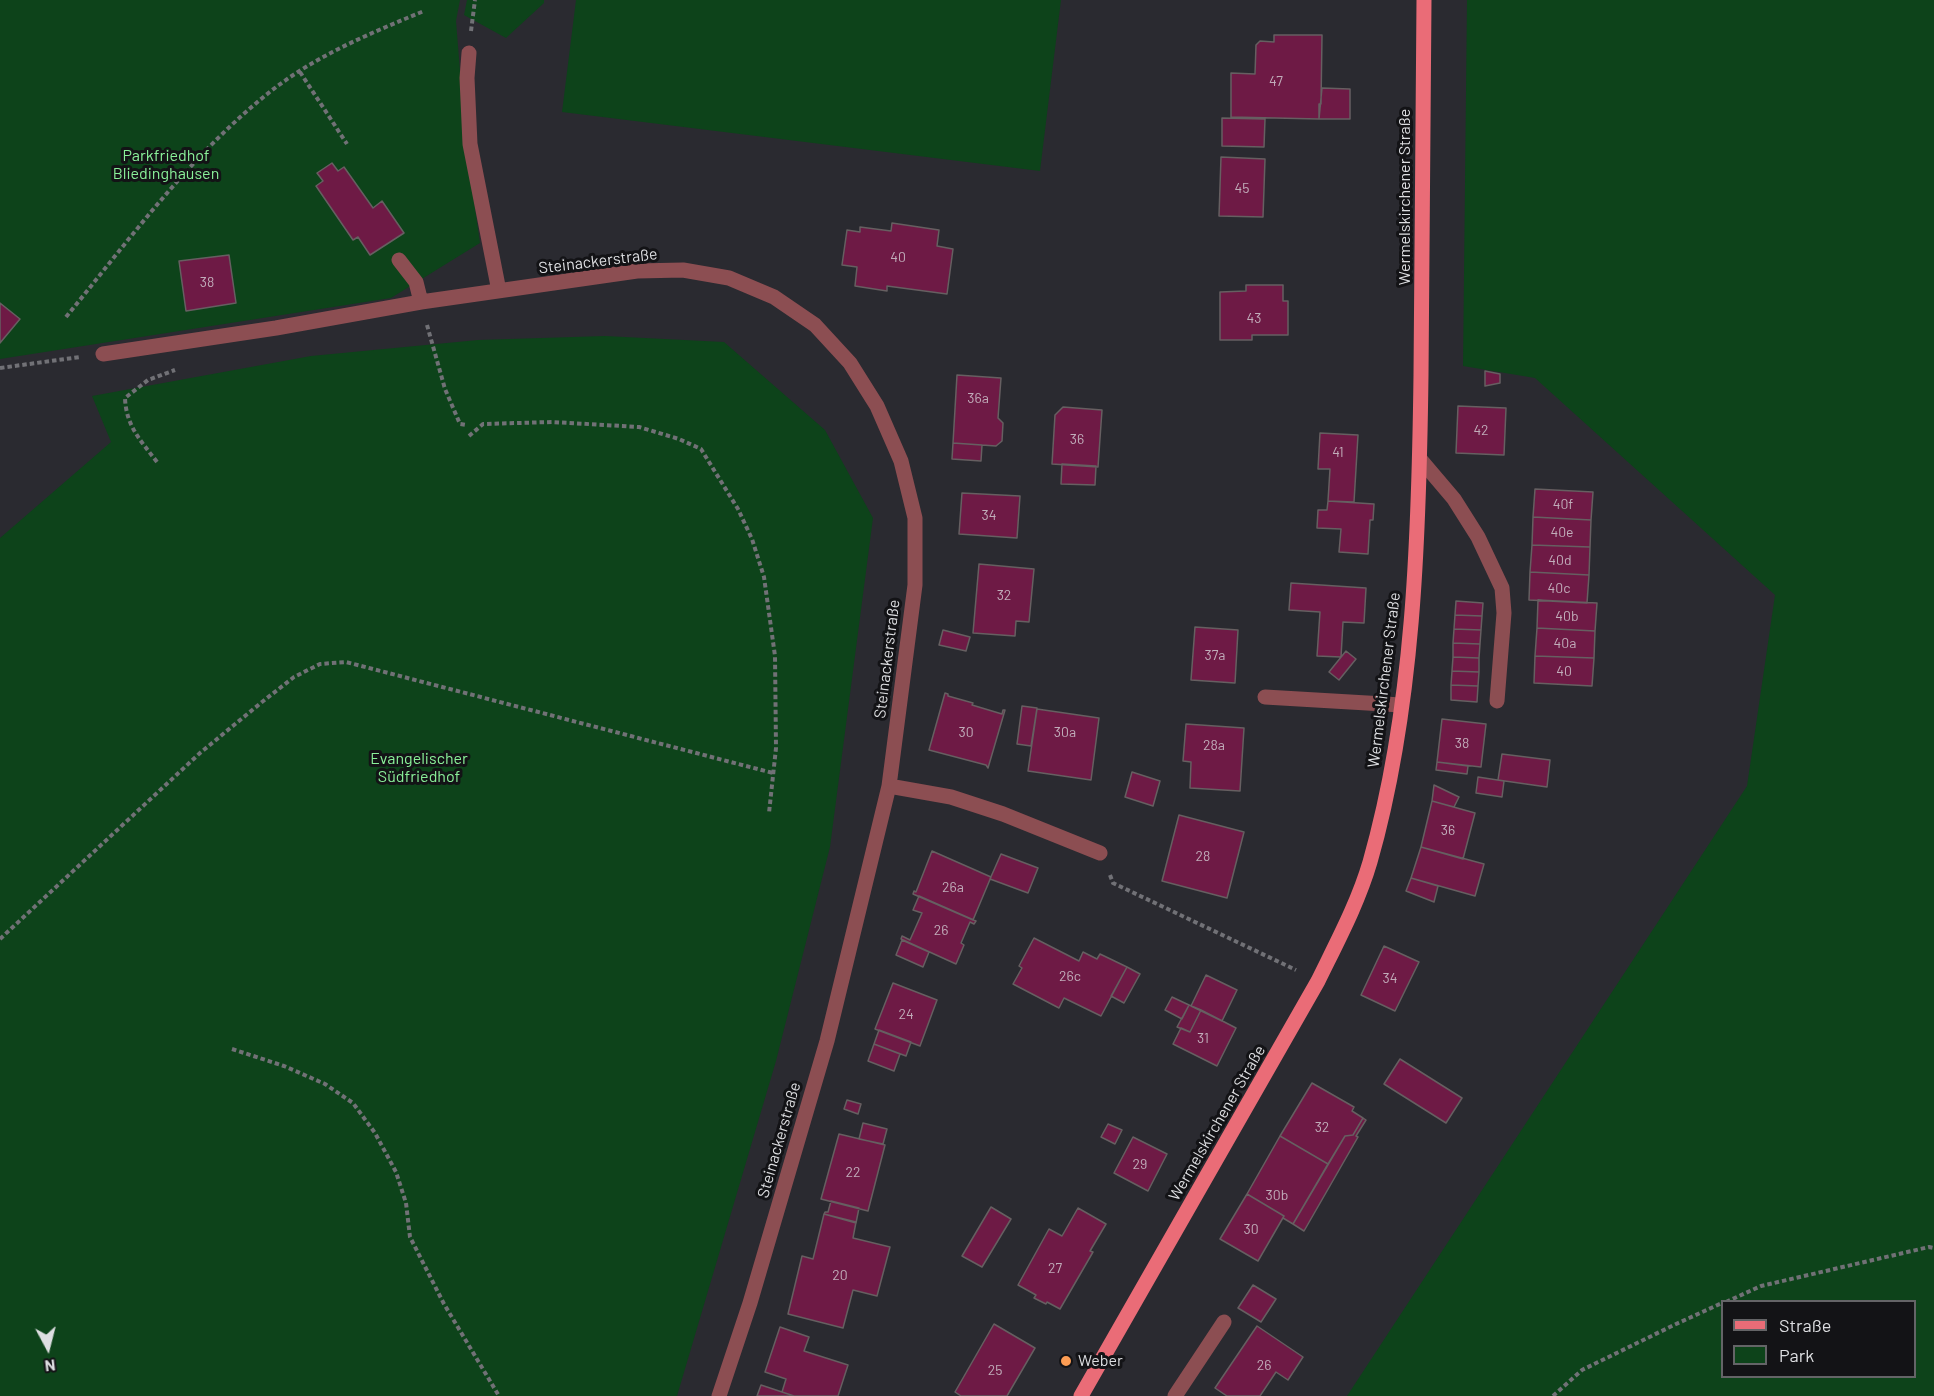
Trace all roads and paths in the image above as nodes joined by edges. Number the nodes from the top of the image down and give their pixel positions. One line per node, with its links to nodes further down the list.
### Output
1 (475, 0): 4 (path)
2 (1424, 0): 16 (main road, Wermelskirchener Straße)
3 (424, 11): 5 (path)
4 (469, 53): 8 (street)
5 (300, 72): 6 (path); 10 (path)
6 (347, 144)
7 (399, 260): 9 (street)
8 (499, 291): 9 (street, Steinackerstraße); 22 (street, Steinackerstraße)
9 (421, 302): 11 (street, Steinackerstraße); 14 (path)
10 (66, 317)
11 (103, 354): 13 (path)
12 (185, 366): 17 (path)
13 (0, 368)
14 (466, 425)
15 (469, 436): 21 (path)
16 (1420, 459): 19 (street); 20 (main road, Wermelskirchener Straße)
17 (157, 462)
18 (1265, 697): 20 (street)
19 (1497, 701)
20 (1401, 705): 35 (main road, Wermelskirchener Straße)
21 (773, 773): 23 (path); 26 (path)
22 (889, 786): 24 (street); 34 (street, Steinackerstraße)
23 (769, 813)
24 (1100, 853)
25 (1132, 892): 27 (path)
26 (0, 939)
27 (1288, 967)
28 (232, 1049): 33 (path)
29 (1934, 1248): 30 (path)
30 (1729, 1300)
31 (1721, 1303): 37 (path)
32 (1224, 1322): 36 (street)
33 (499, 1396)
34 (719, 1396)
35 (1081, 1396)
36 (1175, 1396)
37 (1553, 1396)

